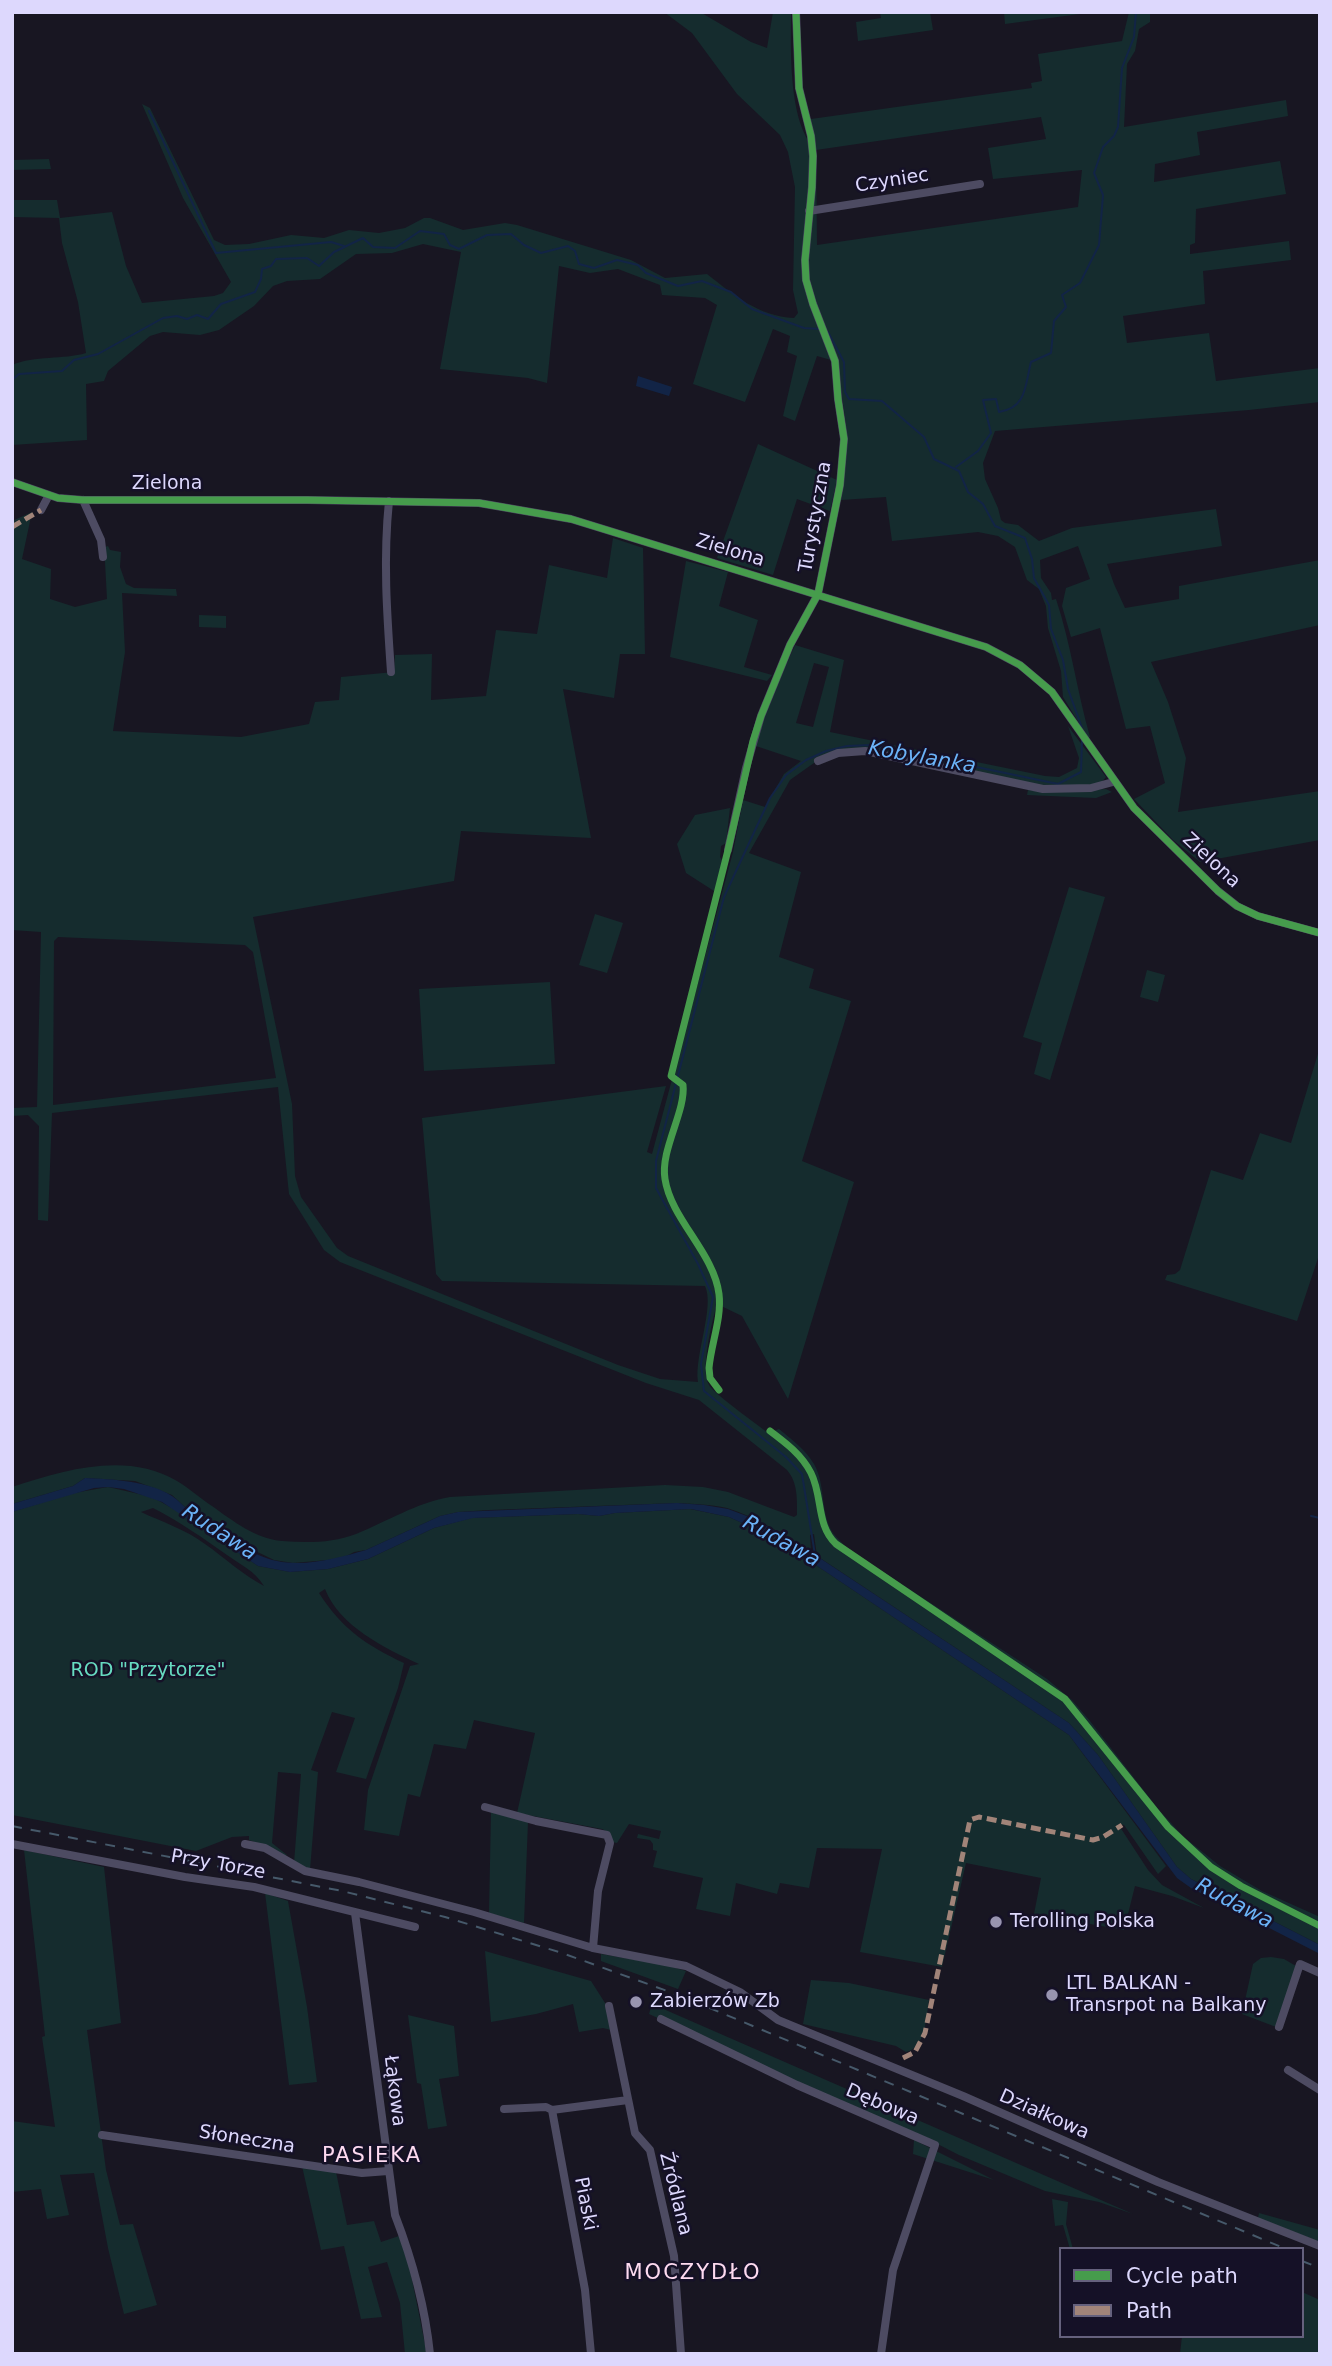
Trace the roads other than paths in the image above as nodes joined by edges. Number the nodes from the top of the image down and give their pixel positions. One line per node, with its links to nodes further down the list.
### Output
1 (796, 12): 3 (street, Turystyczna)
2 (980, 184): 3 (street, Czyniec)
3 (809, 211): 10 (street, Turystyczna)
4 (12, 482): 5 (street, Zielona)
5 (49, 495): 6 (street, Zielona); 8 (street)
6 (83, 500): 7 (street, Zielona); 9 (street)
7 (389, 501): 10 (street, Zielona); 11 (street)
8 (41, 510)
9 (103, 557)
10 (818, 594): 13 (street, Zielona); 14 (street, Turystyczna)
11 (391, 672)
12 (818, 761): 13 (street)
13 (1114, 782): 15 (street, Zielona)
14 (728, 850)
15 (1320, 933)
16 (485, 1807): 21 (street)
17 (12, 1844): 19 (street, Przy Torze)
18 (245, 1844): 21 (street, Działkowa)
19 (355, 1913): 20 (street, Przy Torze); 32 (street, Łąkowa)
20 (415, 1927)
21 (593, 1948): 33 (street, Działkowa)
22 (1320, 1973): 25 (street)
23 (609, 2006): 28 (street, Źródlana)
24 (661, 2019): 37 (street, Dębowa)
25 (1279, 2028)
26 (1288, 2070): 27 (street)
27 (1320, 2090)
28 (628, 2101): 30 (street); 36 (street, Źródlana)
29 (504, 2109): 30 (street)
30 (552, 2110): 35 (street, Piaski)
31 (102, 2135): 32 (street, Słoneczna)
32 (388, 2171): 34 (street, Łąkowa)
33 (1320, 2246)
34 (430, 2354)
35 (591, 2354)
36 (681, 2354)
37 (881, 2354)

